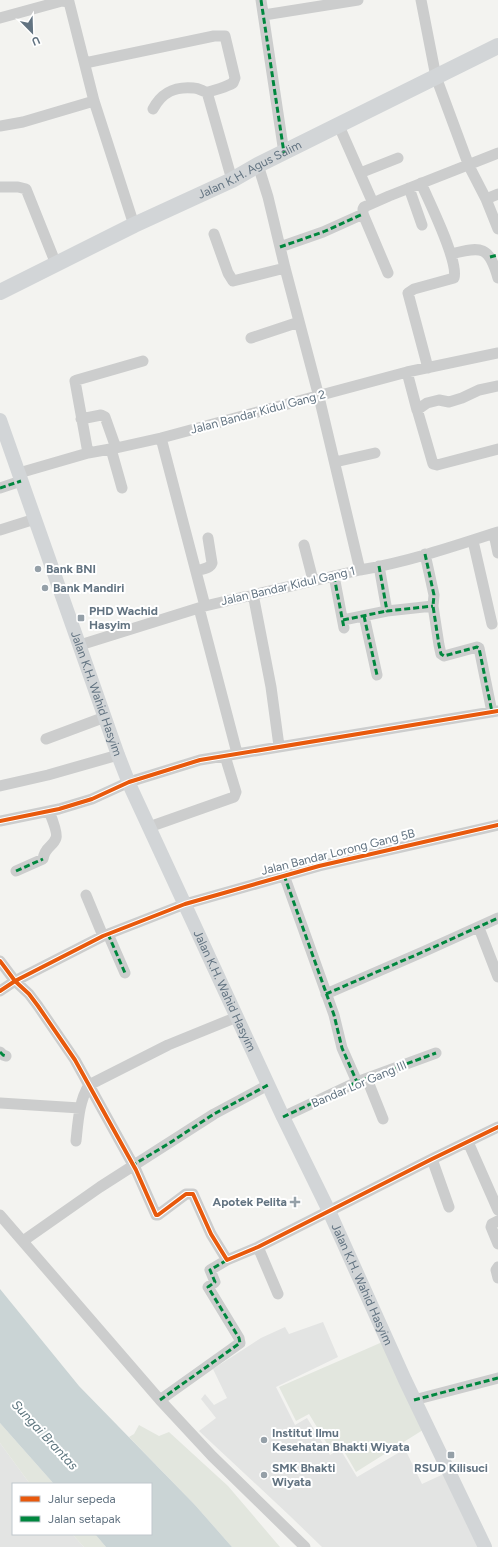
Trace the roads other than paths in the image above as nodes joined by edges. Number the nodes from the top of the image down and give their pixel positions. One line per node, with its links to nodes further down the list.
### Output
1 (66, 0): 6 (street); 8 (street)
2 (261, 0): 5 (street)
3 (358, 0): 5 (street)
4 (421, 0): 9 (street)
5 (264, 15): 15 (street)
6 (0, 18)
7 (498, 46): 9 (highway, Jalan K.H. Agus Salim)
8 (85, 63): 10 (street); 11 (street)
9 (436, 77): 14 (highway, Jalan K.H. Agus Salim); 19 (street)
10 (207, 92): 12 (street); 21 (street)
11 (94, 101): 13 (street); 29 (street)
12 (153, 109)
13 (0, 126)
14 (339, 126): 15 (highway, Jalan K.H. Agus Salim); 20 (street)
15 (284, 153): 18 (highway, Jalan K.H. Agus Salim)
16 (498, 153): 19 (street)
17 (398, 158): 20 (street)
18 (258, 165): 21 (highway, Jalan K.H. Agus Salim); 33 (street)
19 (469, 166): 22 (street); 26 (street)
20 (360, 173): 27 (street)
21 (232, 180): 29 (highway, Jalan K.H. Agus Salim)
22 (422, 183): 24 (street); 34 (street)
23 (0, 187): 36 (street)
24 (408, 188): 27 (street); 30 (street)
25 (498, 194): 26 (street)
26 (486, 199): 31 (street)
27 (373, 203): 28 (street)
28 (363, 214): 33 (street); 38 (street)
29 (134, 225): 36 (highway, Jalan K.H. Agus Salim)
30 (422, 225)
31 (498, 229)
32 (214, 234): 37 (street)
33 (280, 247): 37 (street)
34 (451, 254): 35 (street); 45 (street)
35 (494, 256): 39 (street)
36 (56, 264): 40 (highway, Jalan K.H. Agus Salim)
37 (285, 268): 41 (street)
38 (388, 273)
39 (498, 278)
40 (0, 292)
41 (299, 322): 42 (street); 48 (street)
42 (251, 338)
43 (498, 353): 45 (street, Jalan Bandar Kidul Gang 2)
44 (143, 361): 50 (street)
45 (428, 368): 46 (street, Jalan Bandar Kidul Gang 2)
46 (407, 372): 48 (street, Jalan Bandar Kidul Gang 2); 49 (street)
47 (498, 386): 49 (street)
48 (319, 397): 52 (street, Jalan Bandar Kidul Gang 2); 57 (street)
49 (417, 409): 54 (street)
50 (81, 419): 53 (street); 55 (street)
51 (0, 420): 58 (main road, Jalan K.H. Wahid Hasyim)
52 (161, 438): 53 (street, Jalan Bandar Kidul Gang 2); 71 (street)
53 (114, 449): 55 (street, Jalan Bandar Kidul Gang 2); 60 (street)
54 (498, 449)
55 (88, 453): 58 (street, Jalan Bandar Kidul Gang 2)
56 (375, 453): 57 (street)
57 (335, 462): 70 (street)
58 (20, 477): 59 (street, Jalan Bandar Kidul Gang 2); 61 (main road, Jalan K.H. Wahid Hasyim)
59 (0, 488)
60 (122, 488)
61 (35, 519): 62 (street); 80 (main road, Jalan K.H. Wahid Hasyim)
62 (0, 530)
63 (496, 533): 65 (street, Jalan Bandar Kidul Gang 1); 67 (street)
64 (208, 538): 71 (street)
65 (473, 540): 68 (street, Jalan Bandar Kidul Gang 1); 79 (street)
66 (304, 545): 73 (street)
67 (498, 553)
68 (425, 554): 69 (street, Jalan Bandar Kidul Gang 1); 75 (street)
69 (379, 566): 70 (street, Jalan Bandar Kidul Gang 1); 77 (street)
70 (360, 570): 72 (street, Jalan Bandar Kidul Gang 1)
71 (196, 571): 76 (street)
72 (334, 576): 73 (street, Jalan Bandar Kidul Gang 1); 78 (street)
73 (312, 580): 74 (street, Jalan Bandar Kidul Gang 1)
74 (253, 594): 76 (street, Jalan Bandar Kidul Gang 1); 85 (street)
75 (433, 606): 77 (street); 82 (street)
76 (202, 607): 80 (street, Jalan Bandar Kidul Gang 1); 86 (street)
77 (387, 611): 78 (street)
78 (364, 616): 81 (street)
79 (492, 624)
80 (80, 645): 83 (main road, Jalan K.H. Wahid Hasyim)
81 (377, 675)
82 (495, 711): 85 (street)
83 (105, 716): 84 (street); 87 (main road, Jalan K.H. Wahid Hasyim)
84 (46, 739)
85 (279, 746): 86 (street)
86 (237, 753): 88 (street)
87 (118, 755): 89 (main road, Jalan K.H. Wahid Hasyim); 90 (street)
88 (225, 756): 89 (street); 94 (street)
89 (129, 782): 91 (street); 94 (main road, Jalan K.H. Wahid Hasyim)
90 (0, 786)
91 (49, 811): 92 (street); 95 (street)
92 (0, 821)
93 (498, 825): 96 (street, Jalan Bandar Lorong Gang 5B)
94 (149, 827): 98 (main road, Jalan K.H. Wahid Hasyim)
95 (16, 870)
96 (284, 876): 98 (street, Jalan Bandar Lorong Gang 5B); 107 (street)
97 (86, 895): 101 (street)
98 (185, 904): 101 (street, Jalan Bandar Lorong Gang 5B); 108 (main road, Jalan K.H. Wahid Hasyim)
99 (498, 918): 100 (street)
100 (479, 928): 104 (street); 107 (street)
101 (106, 935): 103 (street); 105 (street, Jalan Bandar Lorong Gang 5B)
102 (0, 961): 105 (street)
103 (125, 973)
104 (498, 977)
105 (15, 981): 106 (street, Jalan Bandar Lorong Gang 5B); 111 (street)
106 (0, 991)
107 (326, 994): 110 (street)
108 (237, 1017): 111 (street); 112 (main road, Jalan K.H. Wahid Hasyim)
109 (436, 1053): 110 (street, Bandar Lor Gang III)
110 (362, 1080): 115 (street, Bandar Lor Gang III); 116 (street)
111 (89, 1085): 114 (street); 121 (street)
112 (268, 1085): 115 (main road, Jalan K.H. Wahid Hasyim); 121 (street)
113 (0, 1103): 114 (street)
114 (80, 1108): 118 (street)
115 (283, 1117): 124 (main road, Jalan K.H. Wahid Hasyim)
116 (383, 1119)
117 (498, 1127): 119 (street)
118 (76, 1141)
119 (468, 1142): 120 (street); 123 (street)
120 (432, 1159): 122 (street); 124 (street)
121 (133, 1165): 127 (street); 130 (street)
122 (449, 1207)
123 (498, 1210)
124 (329, 1211): 129 (street); 136 (main road, Jalan K.H. Wahid Hasyim)
125 (0, 1215): 127 (street)
126 (498, 1221): 128 (street)
127 (23, 1241): 135 (street)
128 (498, 1244)
129 (258, 1247): 130 (street); 133 (street)
130 (227, 1260): 135 (street)
131 (498, 1267): 132 (street)
132 (498, 1278)
133 (278, 1294)
134 (498, 1378): 136 (street)
135 (160, 1400): 137 (street)
136 (414, 1400): 138 (main road, Jalan K.H. Wahid Hasyim)
137 (305, 1547)
138 (485, 1547)

